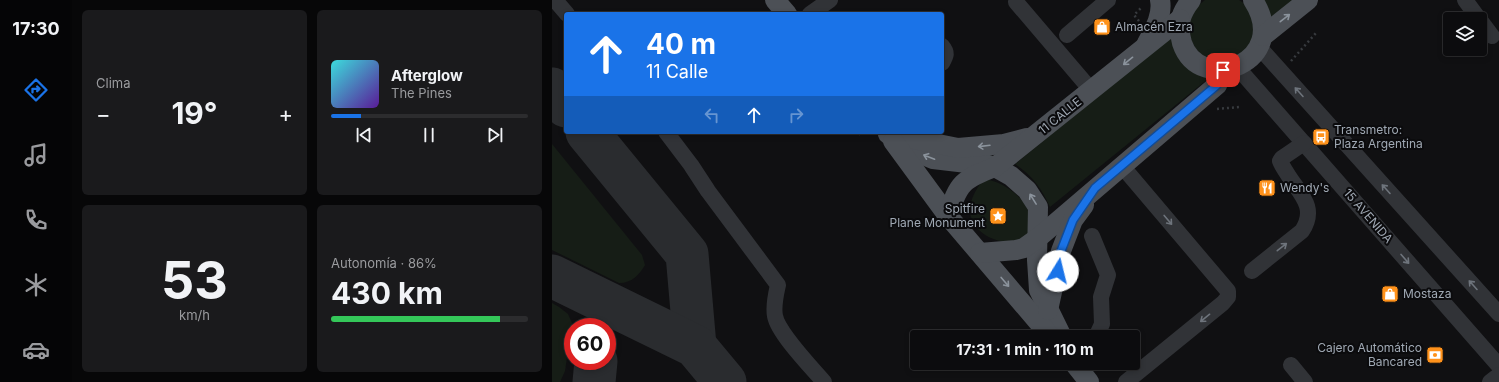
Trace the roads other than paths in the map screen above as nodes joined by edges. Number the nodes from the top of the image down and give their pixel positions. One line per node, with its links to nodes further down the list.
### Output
1 (555, 0): 11 (street)
2 (775, 0): 12 (main road)
3 (830, 0): 13 (street)
4 (1108, 0): 16 (street)
5 (1160, 0): 19 (main road)
6 (1253, 0): 18 (main road)
7 (1308, 0): 18 (main road, one-way to 7)
8 (1465, 0): 14 (street)
9 (1016, 2): 23 (street)
10 (1182, 7): 19 (main road, 11 CALLE); 22 (main road)
11 (565, 12)
12 (785, 12)
13 (813, 12)
14 (1474, 12)
15 (1487, 29): 17 (street)
16 (1067, 34)
17 (1492, 36)
18 (1261, 42): 22 (main road); 39 (street, one-way to 18)
19 (1145, 47): 23 (main road, 11 CALLE, one-way to 23)
20 (944, 48): 21 (street)
21 (944, 60)
22 (1230, 69): 29 (street, 15 AVENIDA); 30 (main road)
23 (1091, 90): 28 (main road, 11 CALLE)
24 (668, 134): 46 (street)
25 (888, 134): 33 (main road)
26 (889, 134): 31 (main road, one-way to 26)
27 (892, 134): 28 (main road, one-way to 27)
28 (1036, 135): 31 (main road, 11 CALLE)
29 (1304, 143): 37 (street, one-way to 29); 44 (street, 15 AVENIDA, one-way to 44)
30 (1122, 166): 32 (main road); 47 (street, one-way to 47)
31 (995, 167): 33 (main road, 11 CALLE); 35 (main road, one-way to 31)
32 (1095, 188): 35 (main road); 38 (main road)
33 (948, 216): 36 (main road)
34 (1092, 236): 42 (street)
35 (1039, 237): 36 (main road); 38 (main road)
36 (980, 252): 40 (main road, one-way to 40)
37 (1252, 271)
38 (1048, 310): 41 (main road)
39 (1499, 314)
40 (1045, 330)
41 (1058, 330)
42 (1099, 330)
43 (1291, 365): 48 (street)
44 (1499, 366)
45 (1499, 375): 49 (street)
46 (824, 382)
47 (1126, 382)
48 (1305, 382)
49 (1490, 382)

